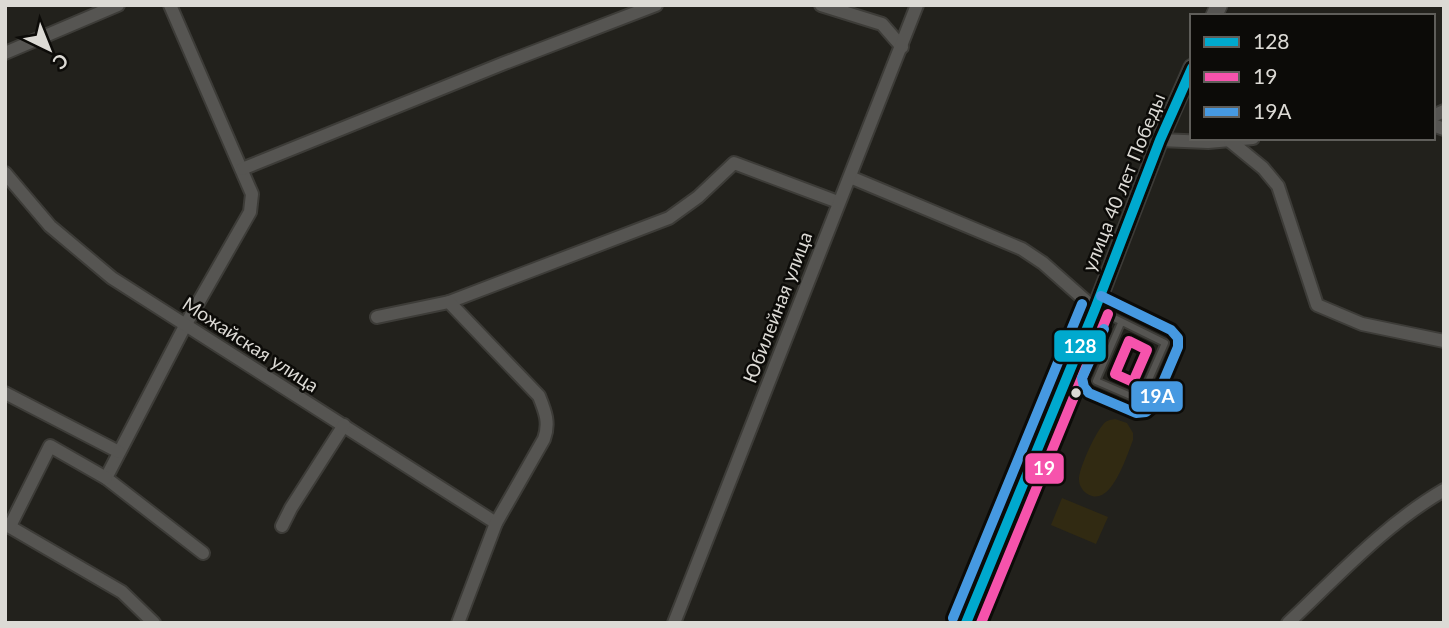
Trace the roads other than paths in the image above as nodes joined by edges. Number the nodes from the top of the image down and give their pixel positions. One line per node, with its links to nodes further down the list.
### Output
1 (118, 5): 7 (street)
2 (170, 5): 12 (street)
3 (656, 5): 12 (street)
4 (821, 5): 6 (street)
5 (917, 5): 6 (street, Юбилейная улица)
6 (902, 47): 14 (street, Юбилейная улица)
7 (5, 53)
8 (1190, 72): 9 (street, улица 40 лет Победы)
9 (1160, 140): 11 (street); 17 (street, улица 40 лет Победы)
10 (1238, 140): 11 (street)
11 (1230, 141): 21 (street)
12 (242, 170): 20 (street)
13 (5, 173): 20 (street, Можайская улица)
14 (850, 177): 15 (street, Юбилейная улица); 17 (street)
15 (838, 202): 16 (street); 33 (street, Юбилейная улица)
16 (449, 302): 18 (street); 27 (street)
17 (1095, 309): 19 (lane); 34 (street, улица 40 лет Победы)
18 (377, 317)
19 (1121, 323): 19 (lane)
20 (186, 324): 23 (street, Можайская улица); 24 (street)
21 (1444, 341)
22 (5, 393): 24 (street)
23 (344, 425): 27 (street, Можайская улица); 29 (street)
24 (118, 452): 25 (street)
25 (106, 478): 28 (street); 30 (street)
26 (1444, 491): 35 (street)
27 (496, 523): 32 (street)
28 (8, 525): 31 (street)
29 (282, 526)
30 (203, 553)
31 (154, 623)
32 (458, 623)
33 (674, 623)
34 (967, 623)
35 (1287, 623)

